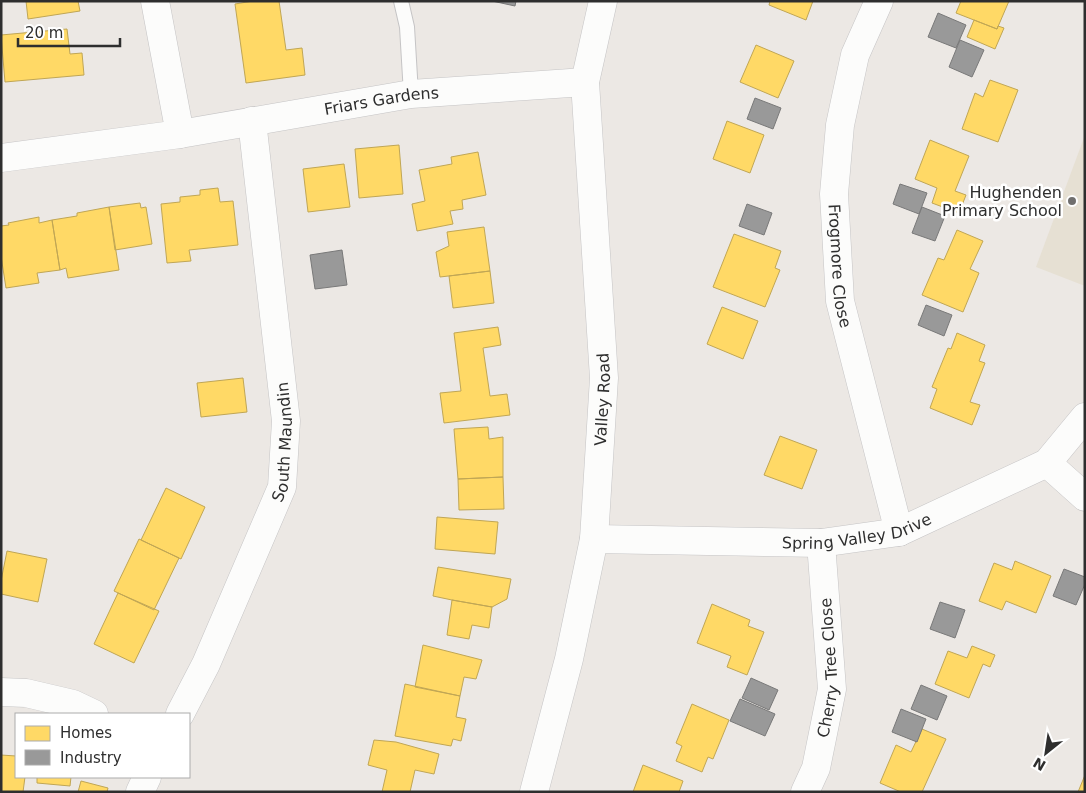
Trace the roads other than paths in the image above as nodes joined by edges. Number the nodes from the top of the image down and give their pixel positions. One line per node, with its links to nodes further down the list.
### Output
1 (155, 1): 8 (street)
2 (401, 1): 6 (lane)
3 (602, 1): 5 (street, Valley Road)
4 (879, 1): 13 (street, Frogmore Close)
5 (585, 82): 6 (street, Friars Gardens); 14 (street, Valley Road)
6 (411, 94): 7 (street, Friars Gardens)
7 (252, 121): 8 (street, Friars Gardens); 18 (street, South Maundin)
8 (180, 134): 9 (street, Friars Gardens)
9 (1, 158)
10 (1085, 417): 11 (street, Spring Valley Drive)
11 (1047, 463): 12 (street); 13 (street, Spring Valley Drive)
12 (1085, 497)
13 (899, 532): 15 (street, Spring Valley Drive)
14 (594, 539): 15 (street, Spring Valley Drive); 21 (street, Valley Road)
15 (821, 543): 22 (street, Cherry Tree Close)
16 (1, 692): 17 (street)
17 (92, 713)
18 (181, 713)
19 (147, 778): 20 (street)
20 (140, 792)
21 (534, 792)
22 (805, 792)

